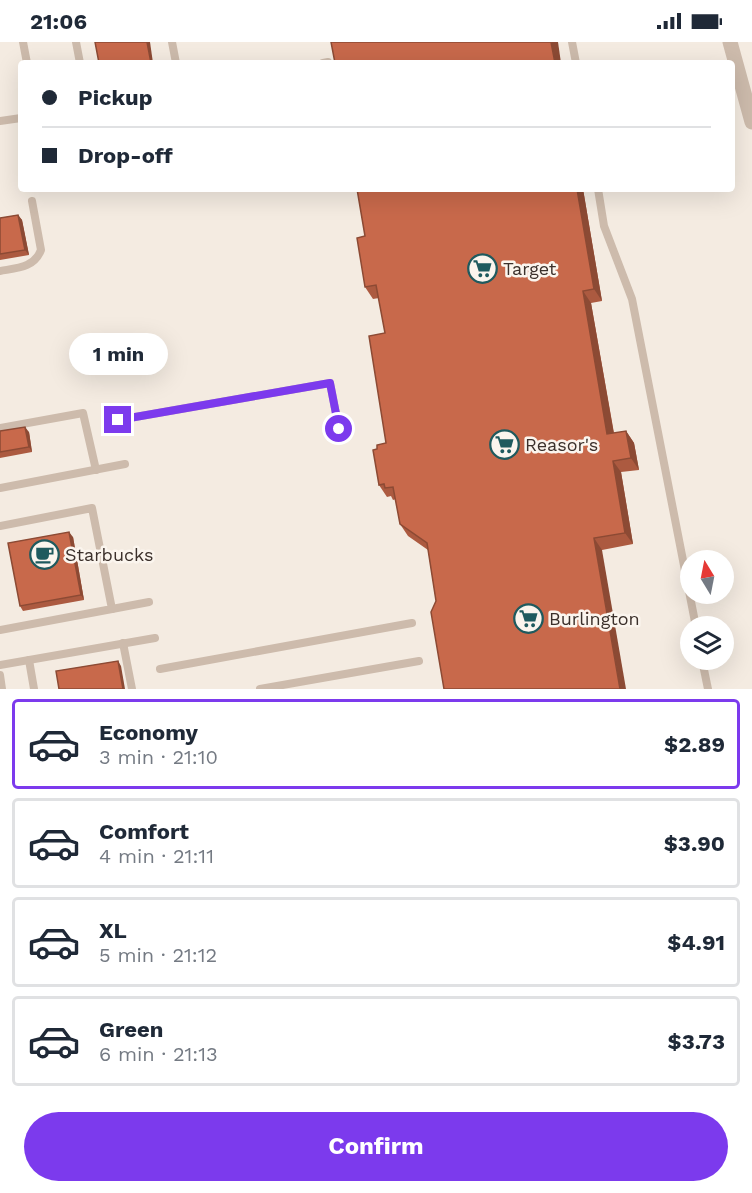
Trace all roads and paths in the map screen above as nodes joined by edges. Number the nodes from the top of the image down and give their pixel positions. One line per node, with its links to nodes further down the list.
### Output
1 (23, 42): 6 (lane)
2 (76, 42): 7 (lane)
3 (172, 42): 8 (lane)
4 (572, 42): 9 (lane)
5 (730, 42): 10 (street)
6 (26, 60)
7 (79, 60)
8 (175, 60)
9 (575, 60)
10 (735, 60)
11 (735, 60): 14 (street)
12 (18, 118): 13 (lane)
13 (0, 121)
14 (752, 122)
15 (598, 192): 27 (lane)
16 (32, 201): 17 (lane)
17 (0, 271)
18 (118, 420): 20 (lane)
19 (0, 428): 22 (lane)
20 (339, 429)
21 (125, 464): 22 (lane)
22 (96, 470): 23 (lane)
23 (0, 488)
24 (0, 526): 26 (lane)
25 (149, 602): 26 (lane)
26 (112, 609): 29 (lane)
27 (694, 616)
28 (412, 623): 35 (lane)
29 (0, 630)
30 (155, 638): 31 (lane)
31 (123, 643): 32 (lane); 40 (lane)
32 (29, 660): 34 (lane); 39 (lane)
33 (419, 661): 41 (lane)
34 (0, 665)
35 (160, 669)
36 (704, 670): 42 (lane)
37 (0, 675): 38 (lane)
38 (2, 689)
39 (34, 689)
40 (132, 689)
41 (260, 689)
42 (708, 689)

